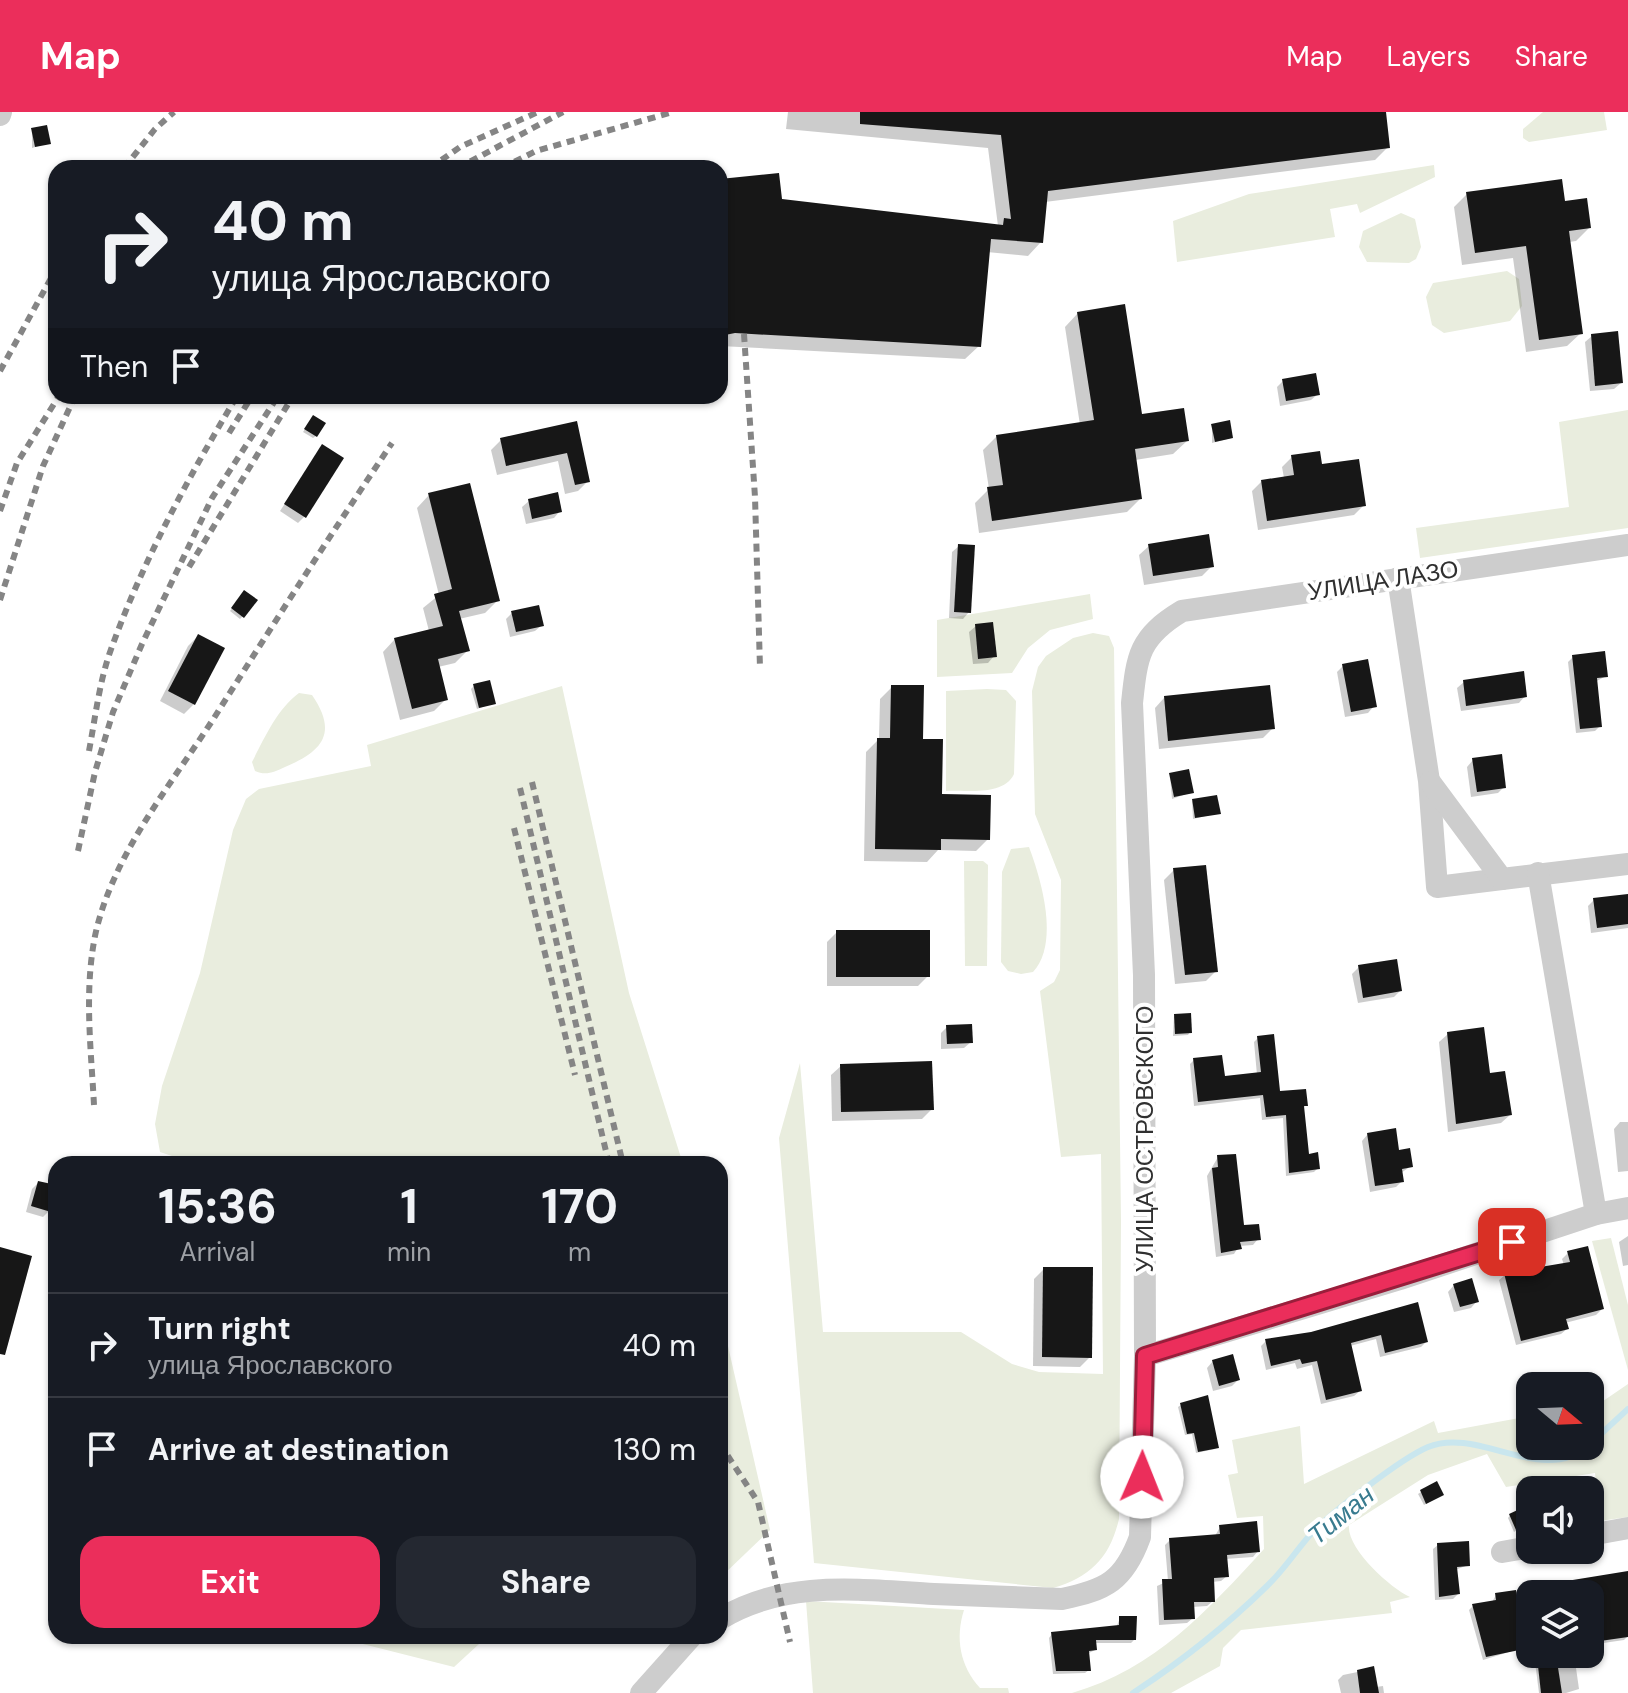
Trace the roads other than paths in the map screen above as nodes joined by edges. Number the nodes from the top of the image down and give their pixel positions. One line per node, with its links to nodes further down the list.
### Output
1 (1628, 545): 2 (street, УЛИЦА ЛАЗО)
2 (1398, 578): 3 (street, УЛИЦА ЛАЗО); 4 (street)
3 (1147, 636): 10 (street, УЛИЦА ОСТРОВСКОГО)
4 (1429, 781): 7 (street); 7 (street)
5 (1628, 864): 6 (street)
6 (1538, 873): 7 (street); 9 (street)
7 (1502, 879)
8 (1628, 1208): 9 (street)
9 (1596, 1214): 10 (street)
10 (1145, 1356): 15 (street, УЛИЦА ОСТРОВСКОГО)
11 (1628, 1528): 12 (street)
12 (1604, 1532)
13 (1516, 1550): 14 (street)
14 (1502, 1552)
15 (728, 1614)
16 (684, 1644): 17 (street)
17 (641, 1693)

